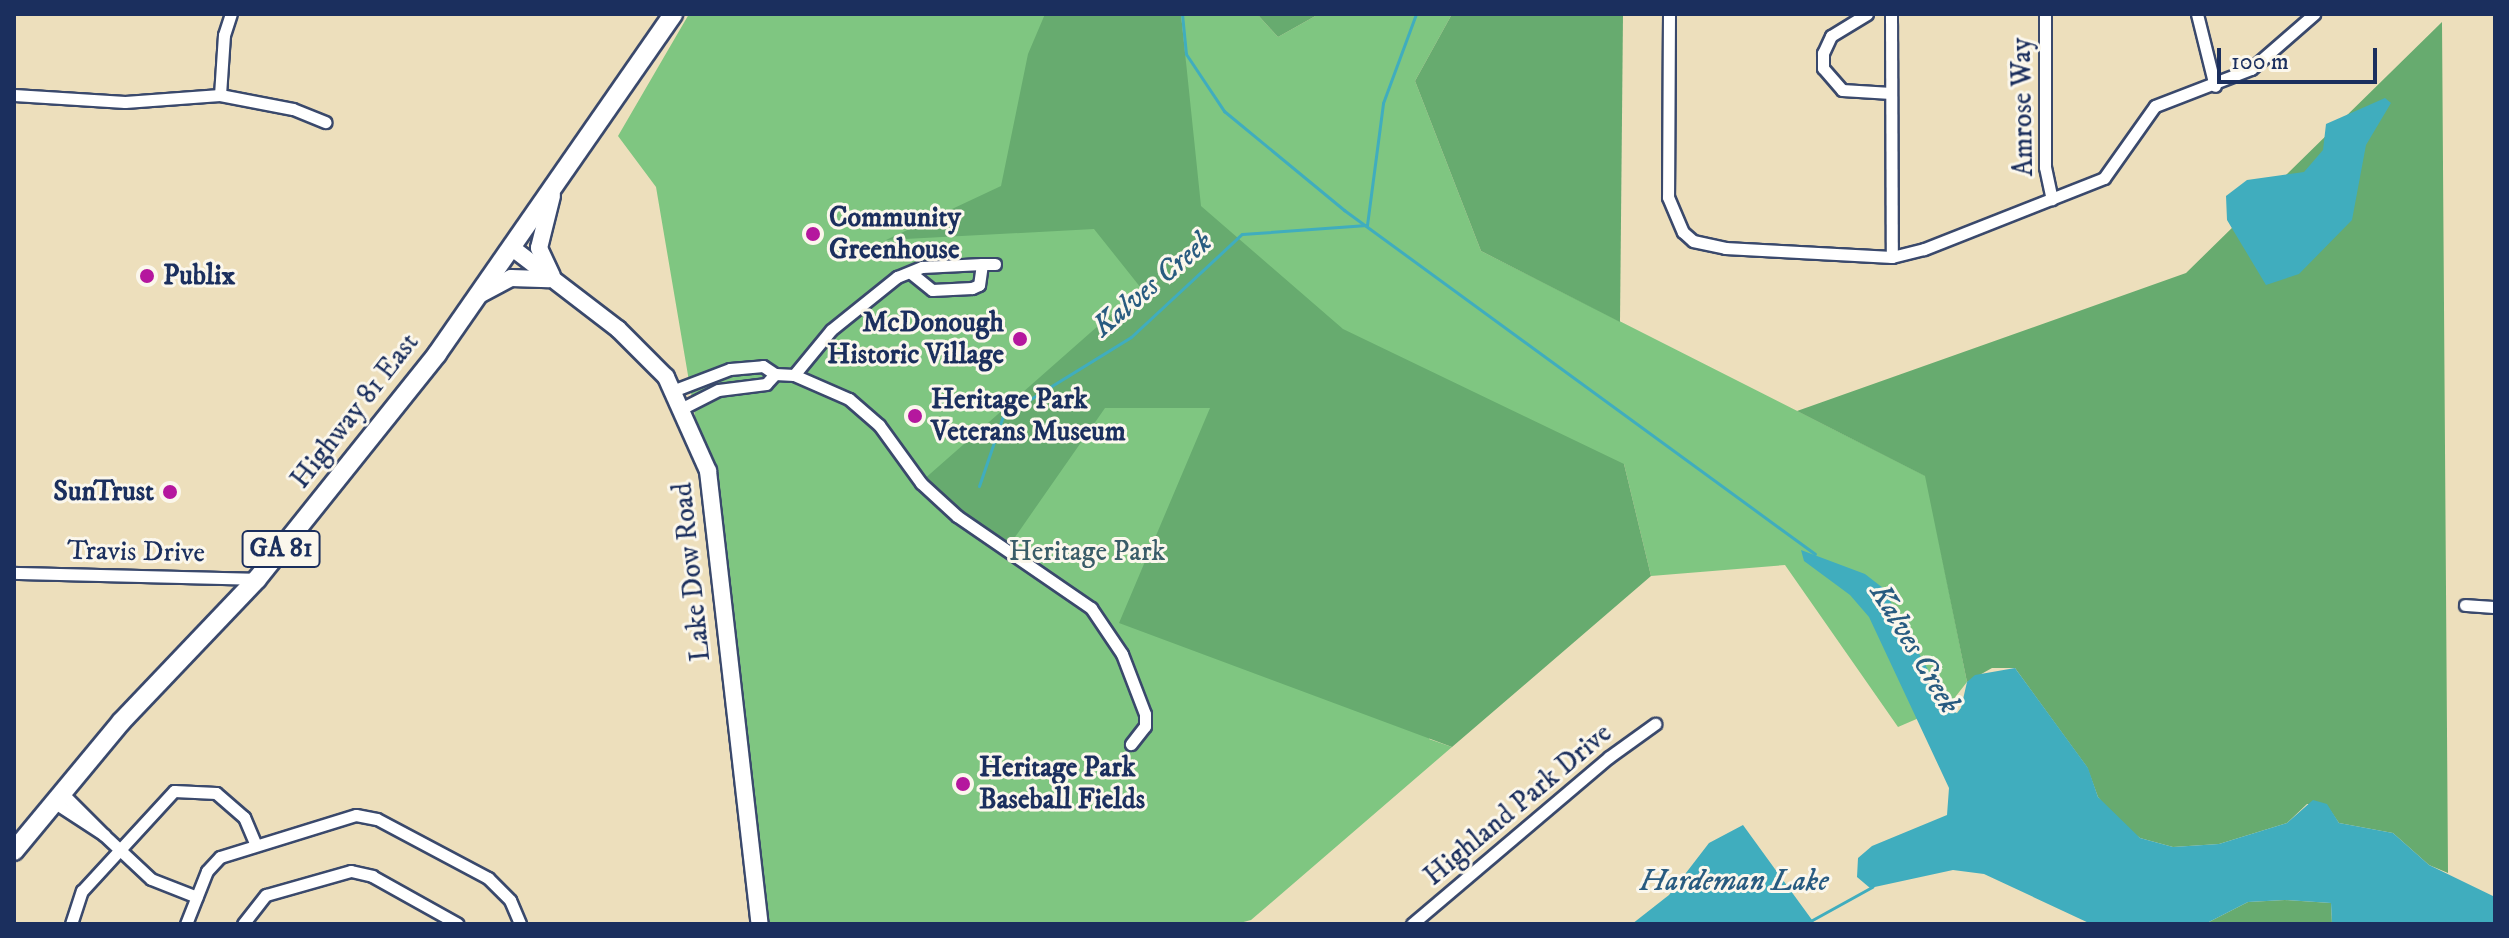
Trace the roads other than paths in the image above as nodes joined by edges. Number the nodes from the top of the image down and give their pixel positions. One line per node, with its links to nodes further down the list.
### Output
1 (231, 14): 12 (street)
2 (673, 14): 14 (main road, Highway 81 East / GA 81)
3 (1669, 14): 17 (street)
4 (1867, 14): 10 (street)
5 (1891, 14): 10 (street)
6 (2045, 14): 15 (street, Amrose Way)
7 (2197, 14): 9 (street)
8 (2314, 14): 9 (street)
9 (2215, 86): 15 (street)
10 (1891, 93): 17 (street)
11 (14, 95): 12 (street)
12 (220, 95): 13 (street)
13 (326, 122)
14 (556, 186): 16 (main road, Highway 81 East / GA 81); 21 (street)
15 (2052, 199): 17 (street)
16 (511, 247): 21 (street, Lake Dow Road); 22 (main road, Highway 81 East / GA 81)
17 (1892, 257)
18 (982, 264): 19 (street); 20 (street); 20 (street)
19 (995, 264)
20 (912, 274): 24 (street)
21 (555, 280): 22 (street); 26 (street, Lake Dow Road)
22 (476, 298): 30 (main road, Highway 81 East / GA 81)
23 (775, 374): 24 (street); 25 (street); 27 (street)
24 (794, 375): 34 (street)
25 (706, 376): 26 (street); 27 (street)
26 (675, 390): 28 (street, Lake Dow Road)
27 (713, 393): 28 (street)
28 (684, 407): 45 (street, Lake Dow Road)
29 (14, 573): 30 (street, Travis Drive)
30 (257, 579): 35 (main road, Highway 81 East / GA 81)
31 (2465, 605): 32 (street)
32 (2495, 607)
33 (1655, 724): 46 (street, Highland Park Drive)
34 (1131, 744)
35 (59, 798): 37 (street); 38 (main road, Highway 81 East / GA 81)
36 (255, 843): 37 (street); 39 (street); 44 (street)
37 (119, 848): 39 (street); 40 (street)
38 (14, 851)
39 (197, 897): 41 (street)
40 (71, 924)
41 (186, 924)
42 (243, 924): 43 (street)
43 (458, 924)
44 (520, 924)
45 (760, 924)
46 (1412, 924)

